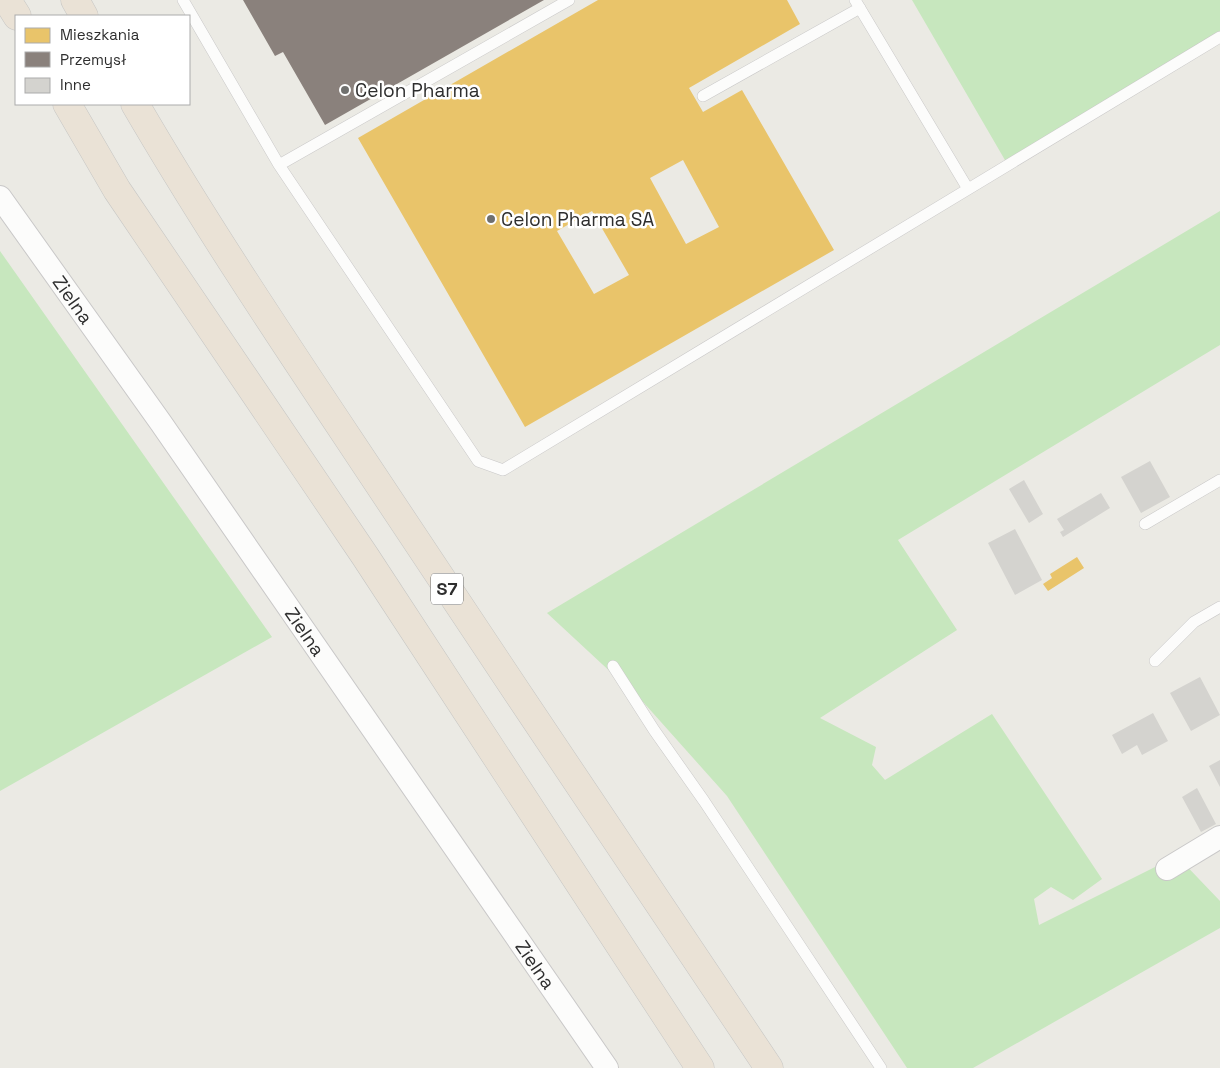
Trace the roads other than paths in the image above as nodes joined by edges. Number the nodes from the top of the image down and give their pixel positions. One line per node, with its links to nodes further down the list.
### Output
1 (7, 0): 6 (highway)
2 (75, 0): 7 (highway)
3 (183, 0): 12 (lane)
4 (569, 0): 12 (lane)
5 (858, 4): 9 (lane); 13 (lane)
6 (16, 15)
7 (83, 15)
8 (1220, 37): 13 (lane)
9 (703, 96)
10 (68, 105): 23 (highway)
11 (136, 105): 24 (highway, S7)
12 (279, 165): 13 (lane)
13 (968, 189)
14 (0, 197): 22 (street, Zielna)
15 (1220, 480): 16 (lane)
16 (1145, 524)
17 (1220, 607): 18 (lane)
18 (1155, 662)
19 (613, 666): 25 (lane)
20 (1220, 837): 21 (street)
21 (1167, 869)
22 (606, 1068)
23 (700, 1068)
24 (769, 1068)
25 (881, 1068)

